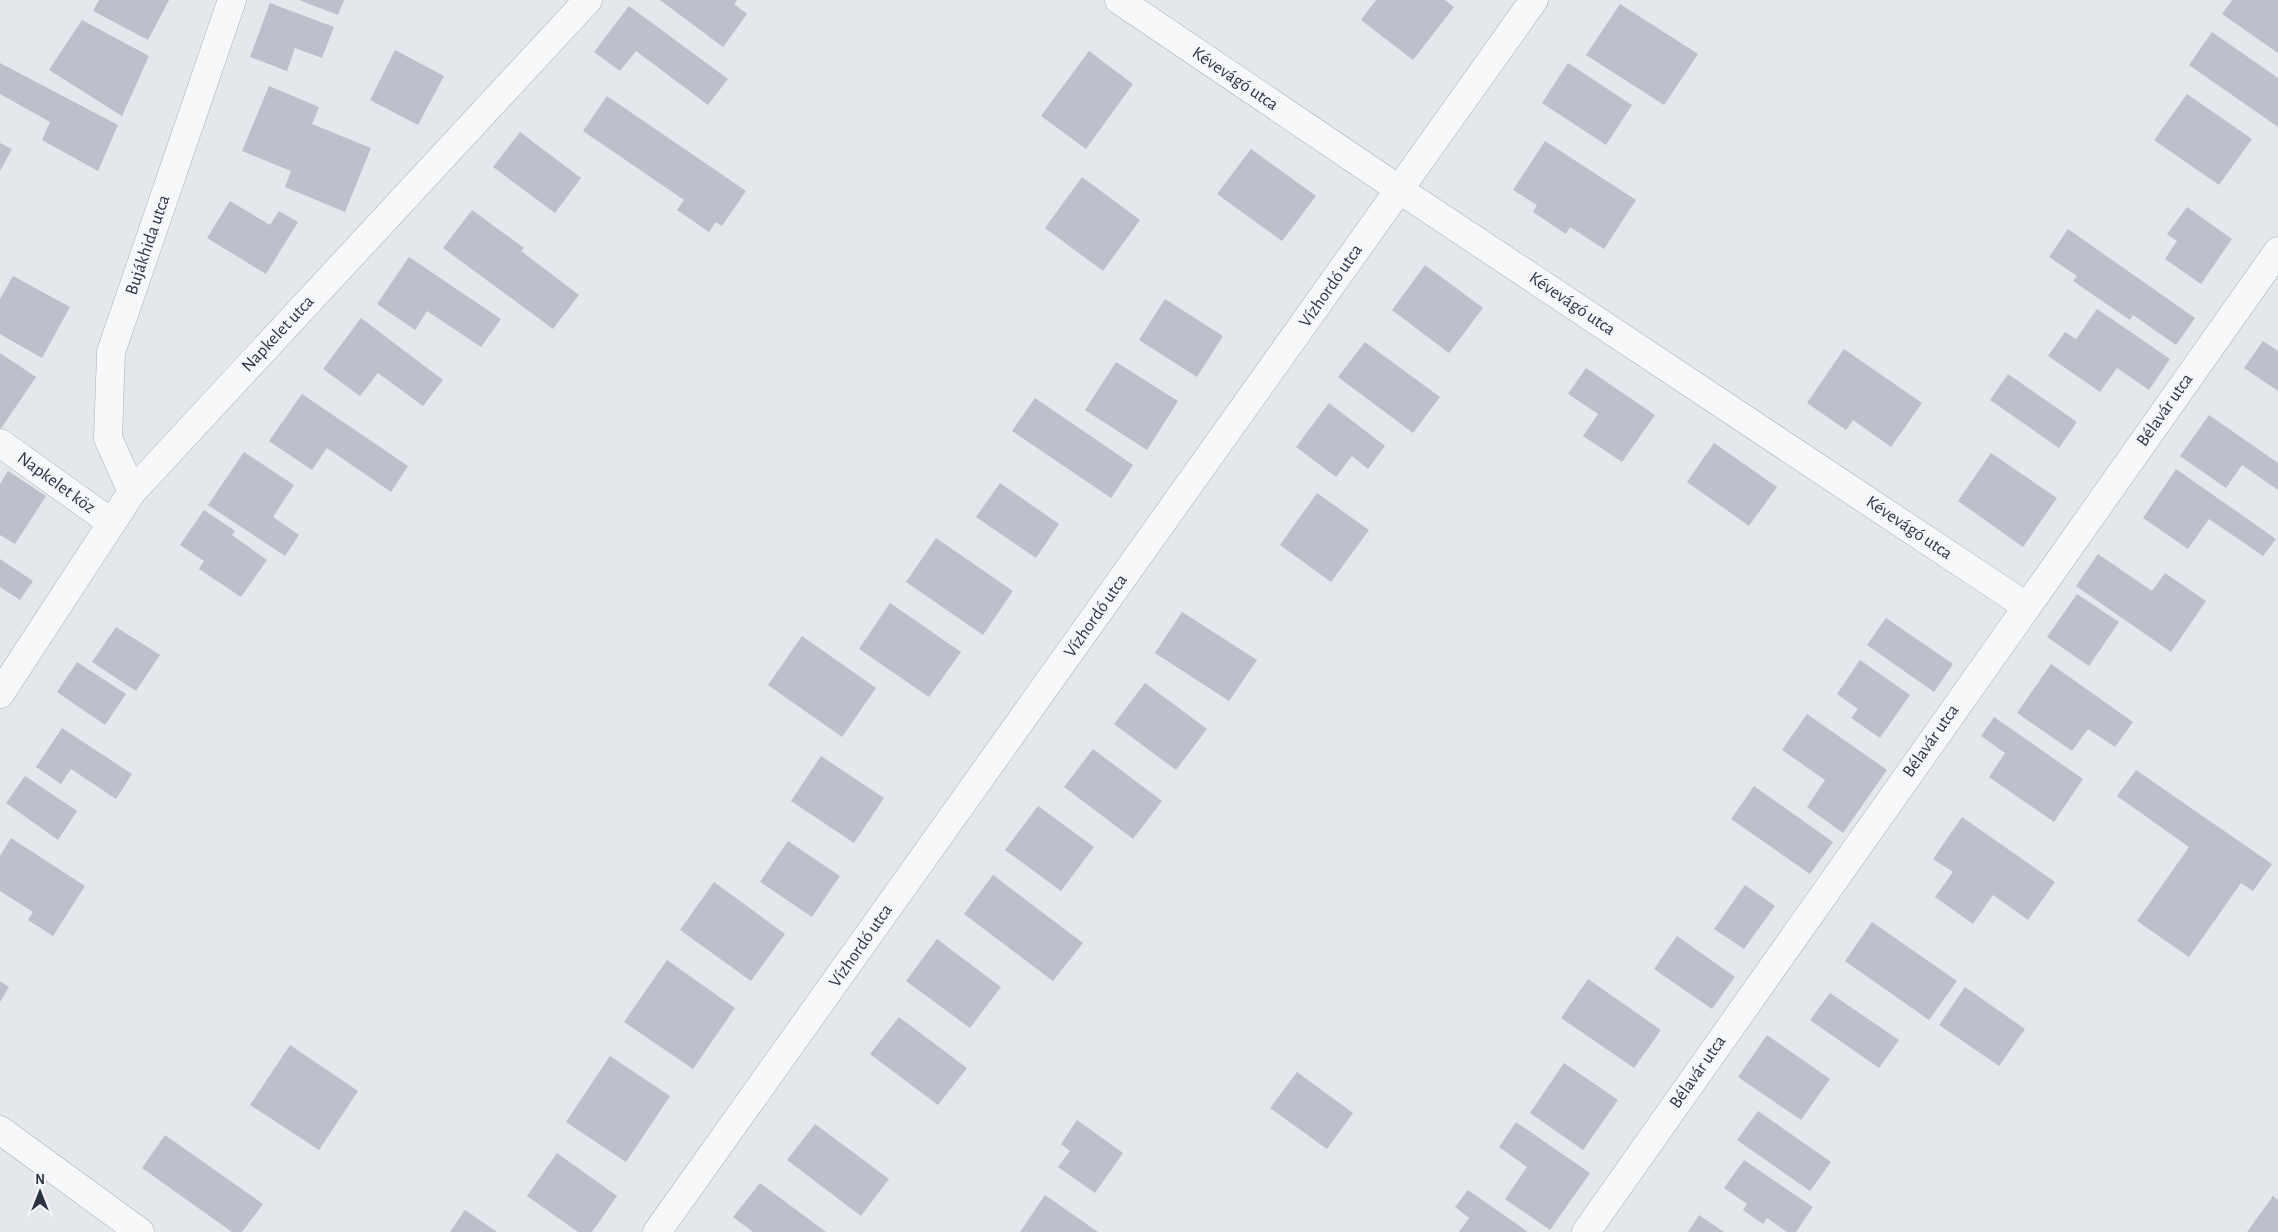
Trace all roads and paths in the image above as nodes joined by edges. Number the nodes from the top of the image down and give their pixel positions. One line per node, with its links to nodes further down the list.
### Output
1 (232, 0): 8 (street, Bujákhida utca)
2 (588, 0): 8 (street, Napkelet utca)
3 (1119, 0): 5 (street, Kévevágó utca)
4 (1534, 0): 5 (street, Vízhordó utca)
5 (1400, 190): 10 (street, Kévevágó utca); 14 (street, Vízhordó utca)
6 (2278, 251): 10 (street, Bélavár utca)
7 (0, 443): 9 (street, Napkelet köz)
8 (132, 492): 9 (street, Napkelet utca)
9 (112, 523): 11 (street, Napkelet utca)
10 (2026, 606): 15 (street, Bélavár utca)
11 (0, 694)
12 (0, 1130): 13 (street)
13 (140, 1232)
14 (657, 1232)
15 (1586, 1232)

